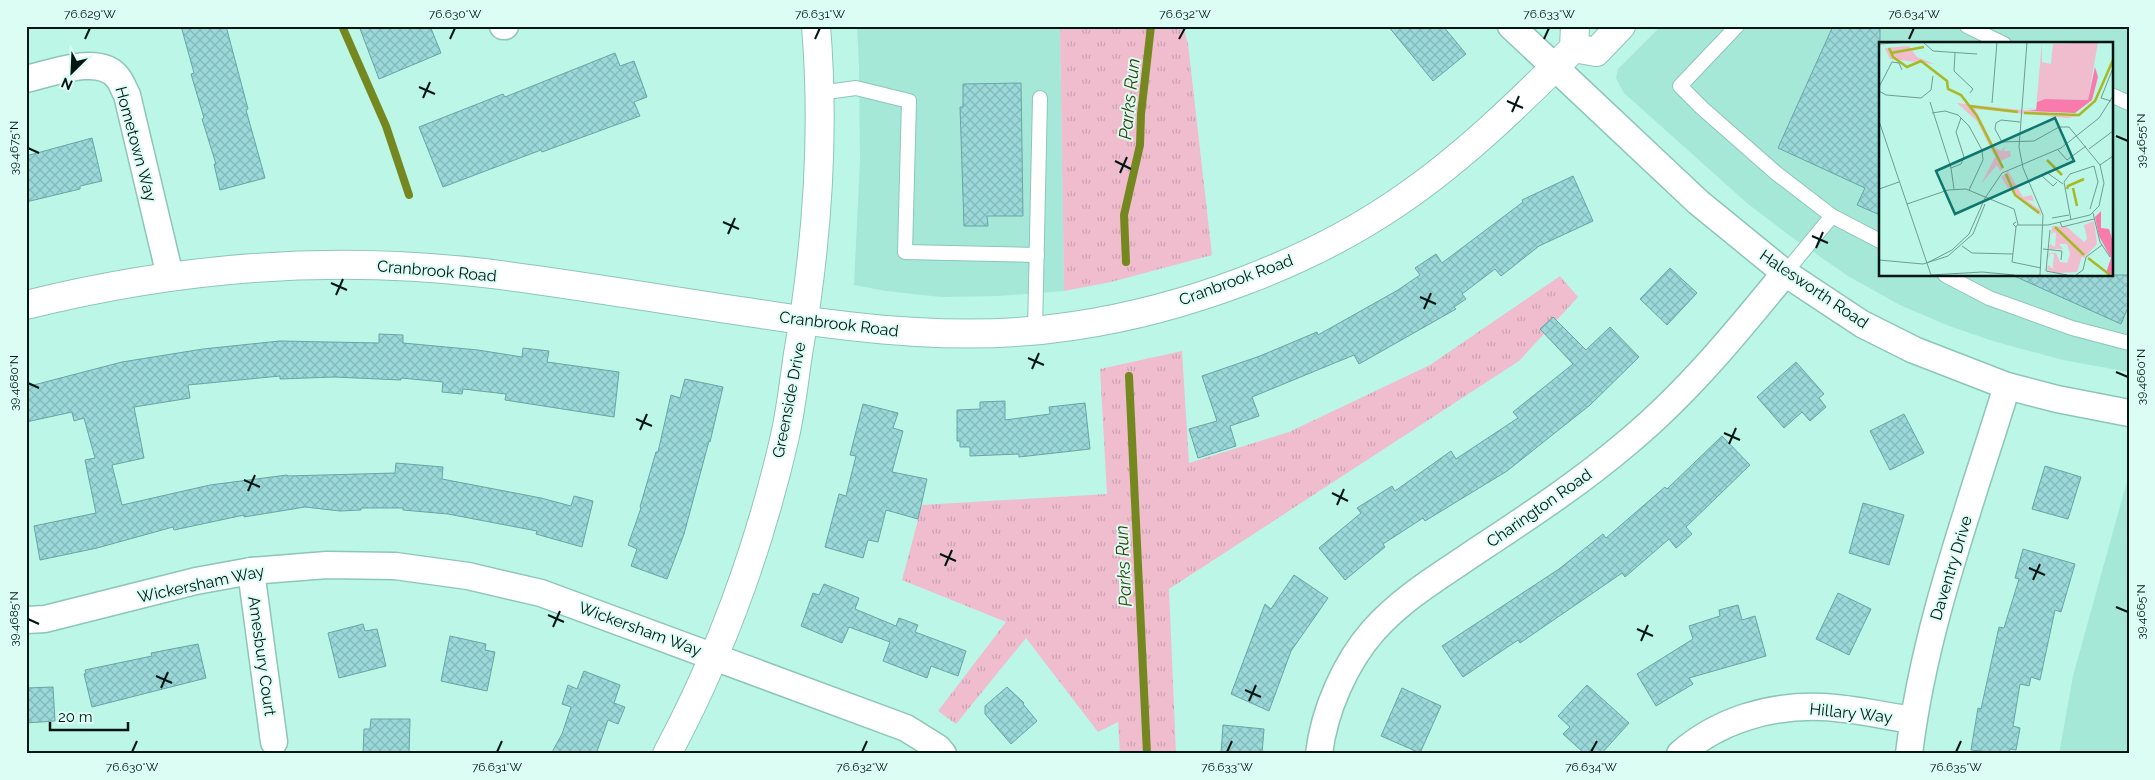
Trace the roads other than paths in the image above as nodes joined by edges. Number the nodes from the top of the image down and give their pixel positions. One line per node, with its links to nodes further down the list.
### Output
1 (816, 26): 10 (street, Greenside Drive)
2 (1511, 26): 8 (street, Halesworth Road)
3 (1621, 26): 6 (street, Cranbrook Road)
4 (1737, 26): 14 (lane)
5 (1967, 26): 7 (lane)
6 (1574, 37): 8 (street, Cranbrook Road)
7 (2000, 42)
8 (1554, 68): 17 (street, Halesworth Road); 22 (street, Cranbrook Road)
9 (26, 79): 18 (street, Hometown Way)
10 (819, 94): 16 (lane); 21 (street, Greenside Drive)
11 (2112, 95): 13 (lane)
12 (1040, 98): 16 (lane)
13 (2129, 102)
14 (1832, 216): 15 (lane); 17 (lane)
15 (1879, 240)
16 (1037, 256): 22 (lane)
17 (1785, 273): 24 (street, Halesworth Road); 33 (street, Charington Road)
18 (170, 276): 20 (street, Cranbrook Road); 21 (street, Cranbrook Road)
19 (1947, 276): 23 (lane)
20 (26, 305)
21 (804, 321): 22 (street, Cranbrook Road); 28 (street, Greenside Drive)
22 (1035, 330)
23 (2129, 343)
24 (2007, 386): 25 (street, Halesworth Road); 29 (street, Daventry Drive)
25 (2129, 413)
26 (251, 571): 27 (street, Wickersham Way); 28 (street, Wickersham Way); 30 (street, Amesbury Court)
27 (26, 620)
28 (714, 656): 31 (street, Greenside Drive); 32 (street, Wickersham Way)
29 (1913, 720): 34 (street, Hillary Way); 35 (street, Daventry Drive)
30 (274, 742)
31 (667, 754)
32 (943, 754)
33 (1319, 754)
34 (1680, 754)
35 (1909, 754)

